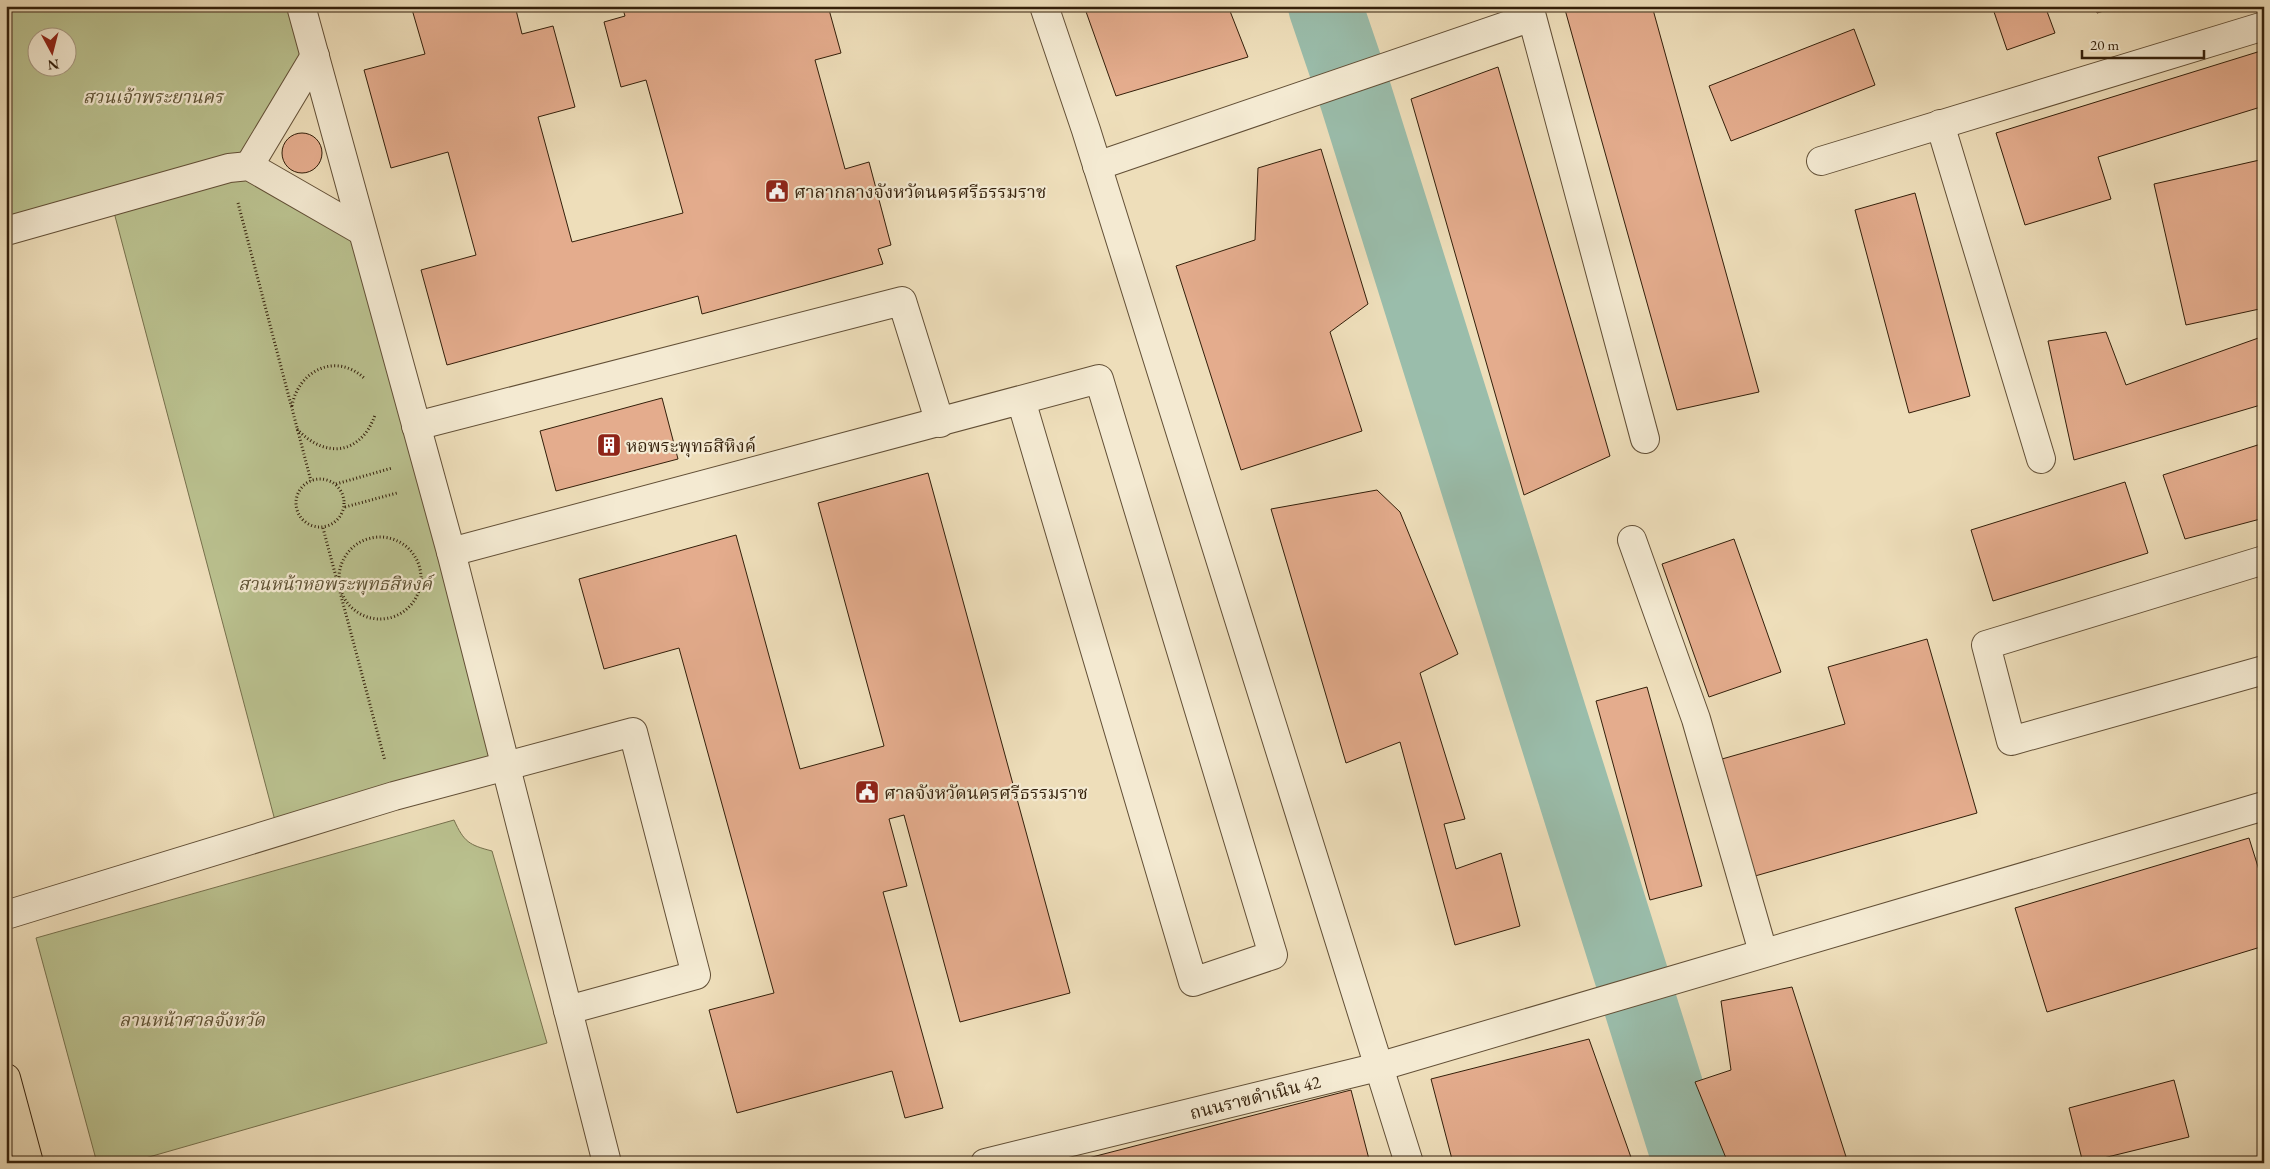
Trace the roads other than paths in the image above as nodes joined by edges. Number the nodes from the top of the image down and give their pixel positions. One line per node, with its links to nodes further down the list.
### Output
1 (302, 6): 4 (street)
2 (1044, 6): 7 (street)
3 (2264, 26): 5 (street)
4 (315, 56): 8 (street); 10 (street)
5 (1940, 124): 6 (street); 15 (street)
6 (1821, 161)
7 (1097, 166): 14 (street); 25 (street)
8 (239, 167): 9 (street); 10 (street)
9 (6, 231)
10 (362, 231): 13 (street)
11 (1021, 400): 11 (street); 12 (street)
12 (940, 423): 13 (street); 17 (street)
13 (416, 426): 17 (street)
14 (1645, 440)
15 (2041, 459)
16 (1632, 540): 23 (street)
17 (450, 552): 20 (street)
18 (2264, 560): 19 (street)
19 (2264, 670)
20 (505, 766): 22 (street); 24 (street); 24 (street)
21 (2264, 806): 23 (street, ถนนราขดำเนิน 42)
22 (6, 915)
23 (1763, 952): 25 (street, ถนนราขดำเนิน 42)
24 (568, 1010): 28 (street)
25 (1378, 1067): 29 (street, ถนนราขดำเนิน 42); 30 (street)
26 (6, 1078): 27 (main road)
27 (29, 1163)
28 (606, 1163)
29 (985, 1163)
30 (1409, 1163)

